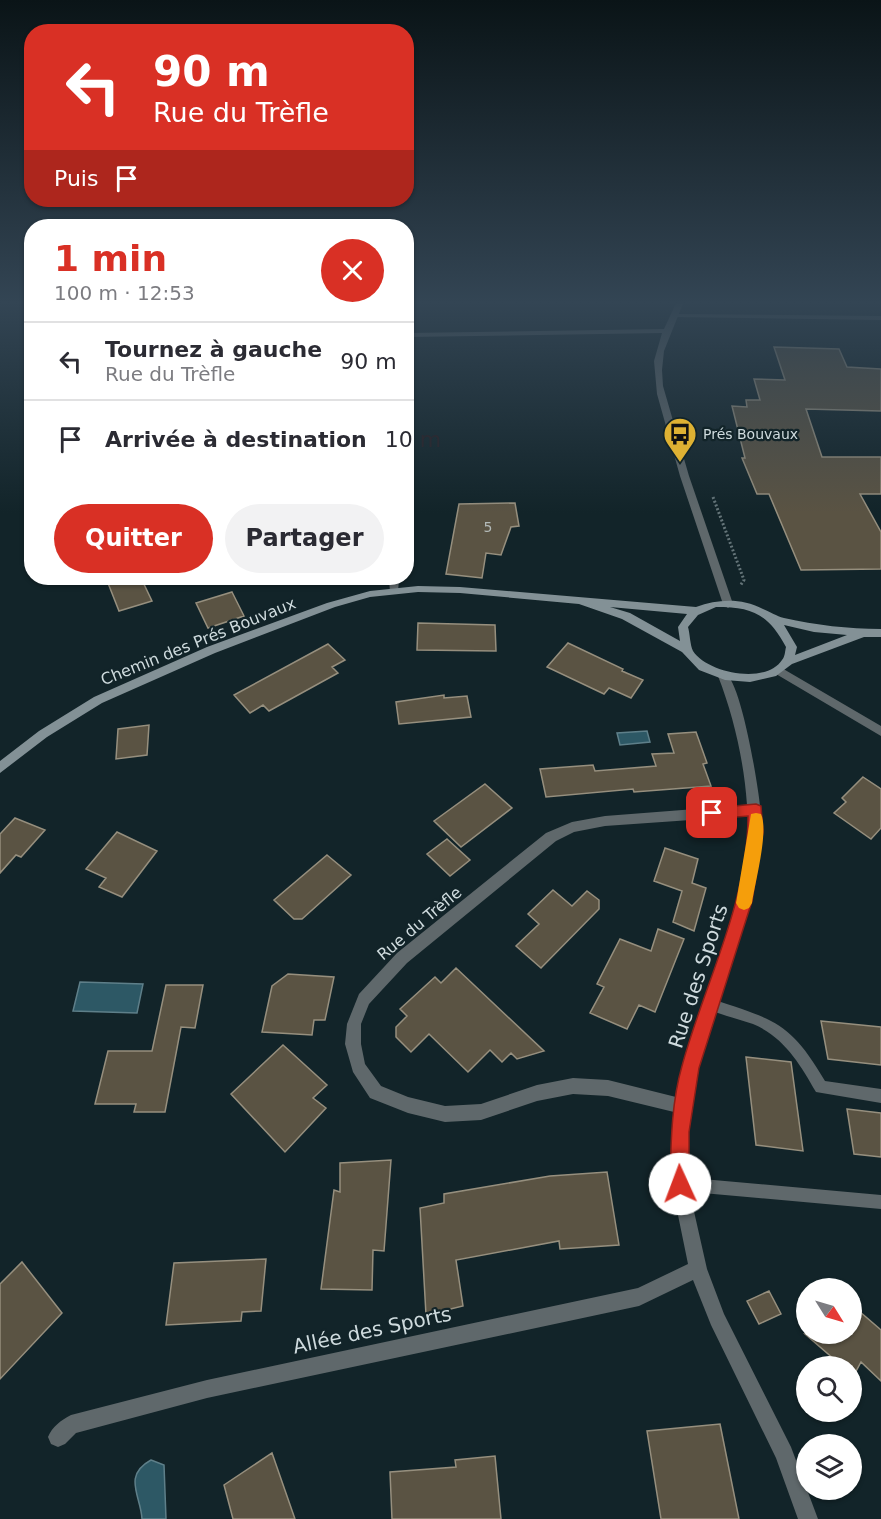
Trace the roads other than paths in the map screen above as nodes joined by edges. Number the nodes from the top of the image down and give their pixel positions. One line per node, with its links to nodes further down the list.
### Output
1 (658, 372): 5 (street)
2 (394, 585): 3 (street)
3 (394, 591): 4 (street, Chemin des Prés Bouvaux); 14 (street, Chemin des Prés Bouvaux)
4 (580, 601): 6 (street); 10 (street)
5 (728, 604): 6 (street); 7 (street)
6 (697, 611): 10 (street)
7 (774, 619): 8 (street); 11 (street)
8 (863, 633): 9 (street); 11 (street)
9 (881, 633)
10 (688, 650): 12 (street)
11 (783, 667): 12 (street); 13 (street)
12 (724, 676): 15 (street, Rue des Sports)
13 (881, 732)
14 (0, 768)
15 (756, 810): 16 (street, Rue des Sports); 18 (street, Rue du Trèfle)
16 (712, 1005): 17 (lane); 18 (street, Rue des Sports)
17 (881, 1096)
18 (682, 1106): 19 (street, Rue des Sports)
19 (680, 1184): 20 (lane); 21 (street, Rue des Sports)
20 (881, 1202)
21 (698, 1269): 22 (street, Allée des Sports); 23 (street, Rue des Sports)
22 (58, 1437)
23 (808, 1519)

